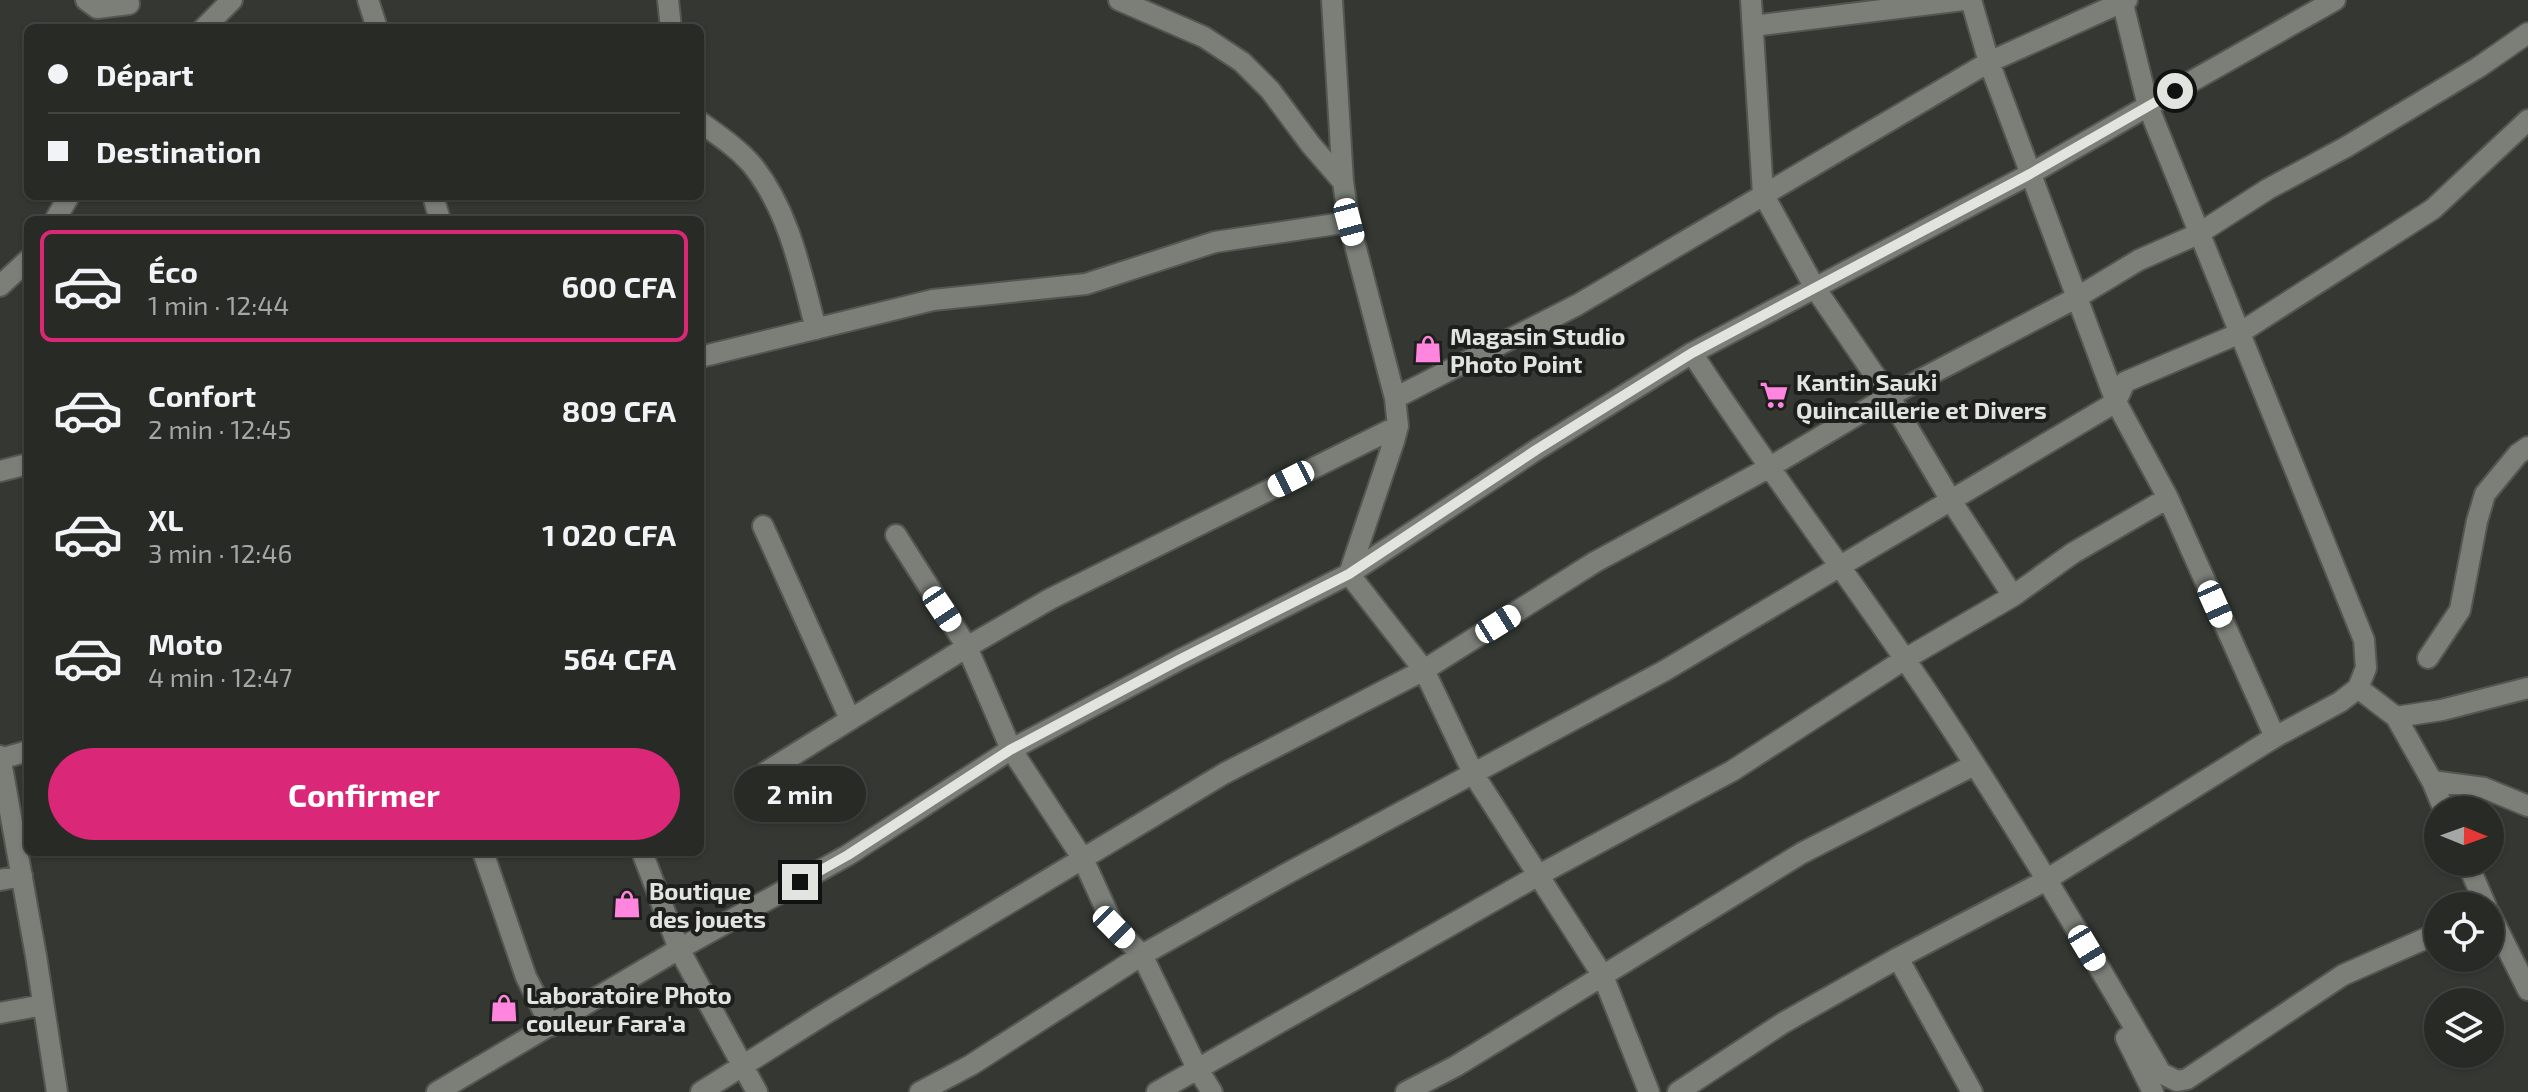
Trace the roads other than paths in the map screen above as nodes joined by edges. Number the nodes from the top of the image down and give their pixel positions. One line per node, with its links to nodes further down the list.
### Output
1 (86, 0): 12 (street)
2 (232, 0): 13 (street)
3 (368, 0): 14 (street)
4 (668, 0): 15 (street)
5 (1119, 0): 23 (street)
6 (1332, 0): 23 (street)
7 (1751, 0): 16 (street)
8 (1963, 0): 16 (street)
9 (1971, 0): 18 (street)
10 (2335, 0): 19 (street)
11 (2124, 1): 18 (street); 19 (street)
12 (129, 4)
13 (208, 24)
14 (376, 24)
15 (671, 24)
16 (1753, 26): 24 (street)
17 (2528, 33): 26 (street)
18 (1989, 62): 22 (street); 24 (street)
19 (2148, 106): 22 (street); 26 (street)
20 (2528, 120): 32 (street)
21 (704, 125): 31 (street)
22 (2030, 174): 29 (street); 30 (street)
23 (1343, 182): 25 (street)
24 (1763, 194): 29 (street); 36 (street)
25 (1349, 222): 31 (street); 36 (street)
26 (2198, 234): 30 (street); 32 (street)
27 (24, 264): 28 (street)
28 (0, 286)
29 (1815, 288): 33 (street); 35 (street)
30 (2076, 298): 35 (street); 37 (street)
31 (816, 329): 34 (street)
32 (2238, 334): 37 (street); 54 (street)
33 (1692, 353): 41 (street); 48 (street)
34 (704, 356)
35 (1889, 396): 41 (street); 44 (street)
36 (1395, 398): 38 (street)
37 (2116, 402): 43 (street); 44 (street)
38 (1398, 426): 48 (street); 50 (street)
39 (2528, 447): 51 (street)
40 (24, 465): 42 (street)
41 (1770, 467): 47 (street); 53 (street)
42 (0, 471)
43 (2168, 498): 49 (street); 58 (street)
44 (1952, 502): 47 (street); 49 (street)
45 (763, 526): 57 (street)
46 (896, 535): 50 (street)
47 (1837, 566): 52 (street); 64 (street)
48 (1349, 574): 53 (street); 59 (street)
49 (2013, 596): 52 (street)
50 (967, 647): 57 (street); 59 (street)
51 (2428, 658)
52 (1905, 659): 62 (street); 72 (street)
53 (1424, 670): 64 (street); 70 (street)
54 (2358, 688): 56 (street); 58 (street)
55 (2528, 688): 56 (street)
56 (2396, 717): 65 (street)
57 (850, 719): 63 (street)
58 (2275, 737): 74 (street)
59 (1011, 749): 70 (street); 77 (street)
60 (24, 752): 61 (street)
61 (0, 758): 71 (street)
62 (1974, 765): 74 (street); 80 (street)
63 (766, 772)
64 (1474, 775): 72 (street); 78 (street)
65 (2432, 781): 66 (street); 67 (street)
66 (2438, 796)
67 (2528, 806)
68 (484, 856): 84 (street)
69 (644, 856): 77 (street)
70 (1083, 859): 78 (street); 85 (street)
71 (22, 876): 73 (street); 82 (street)
72 (1537, 876): 80 (street); 86 (street)
73 (0, 880)
74 (2044, 881): 75 (street); 79 (street); 98 (street)
75 (2424, 939)
76 (2504, 942): 81 (street)
77 (679, 949): 84 (street); 85 (street)
78 (1142, 955): 86 (street); 92 (street)
79 (1898, 958): 87 (street); 97 (street)
80 (1603, 976): 95 (street); 96 (street)
81 (2528, 990)
82 (43, 1005): 83 (street); 88 (street)
83 (0, 1013)
84 (551, 1026): 89 (street)
85 (743, 1067): 90 (street); 91 (street)
86 (1197, 1068): 93 (street); 94 (street)
87 (1970, 1091)
88 (57, 1092)
89 (437, 1092)
90 (701, 1092)
91 (757, 1092)
92 (920, 1092)
93 (1157, 1092)
94 (1212, 1092)
95 (1406, 1092)
96 (1649, 1092)
97 (1678, 1092)
98 (2153, 1092)

